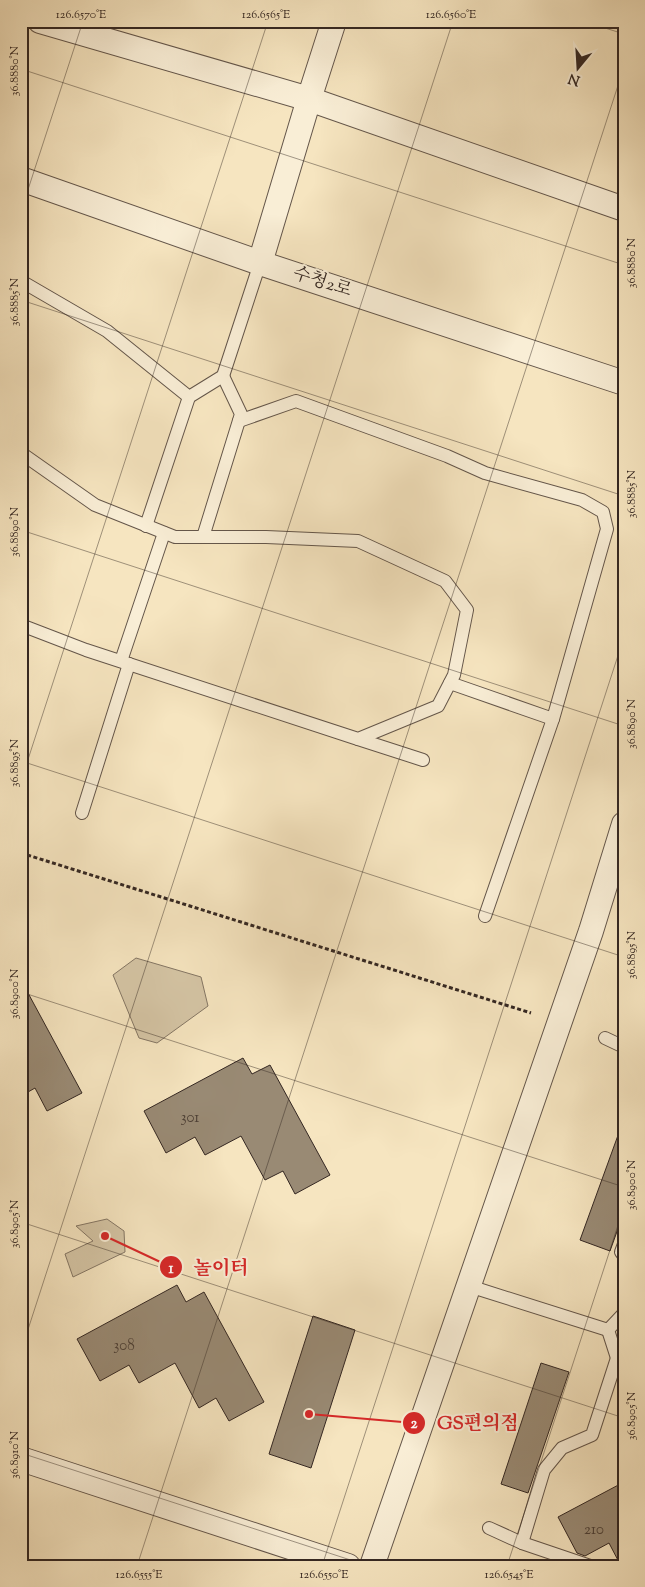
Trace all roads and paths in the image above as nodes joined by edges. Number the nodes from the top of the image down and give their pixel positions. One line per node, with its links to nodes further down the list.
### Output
1 (40, 21): 3 (street)
2 (334, 21): 3 (street)
3 (309, 99): 5 (street); 6 (street)
4 (21, 179): 6 (street, 수청2로)
5 (624, 209)
6 (260, 263): 8 (lane); 9 (street, 수청2로)
7 (21, 281): 10 (lane)
8 (222, 376): 10 (lane); 11 (lane)
9 (624, 383)
10 (189, 397): 13 (lane)
11 (239, 421): 15 (lane); 19 (lane)
12 (21, 453): 13 (lane)
13 (146, 526): 14 (lane)
14 (164, 533): 15 (lane); 17 (lane)
15 (203, 537): 18 (lane)
16 (21, 625): 17 (lane)
17 (125, 662): 20 (lane); 22 (lane)
18 (450, 683): 19 (lane); 20 (lane)
19 (553, 719): 25 (lane)
20 (358, 739): 21 (lane)
21 (423, 760)
22 (82, 813)
23 (624, 824): 31 (street)
24 (21, 853): 26 (path)
25 (485, 916)
26 (531, 1013)
27 (605, 1038): 28 (lane)
28 (624, 1047)
29 (624, 1244): 30 (lane)
30 (624, 1256)
31 (469, 1286): 33 (lane); 39 (street)
32 (624, 1313): 33 (lane)
33 (608, 1330): 34 (lane)
34 (620, 1362): 37 (lane)
35 (21, 1459): 38 (street)
36 (489, 1528): 37 (lane)
37 (522, 1544): 40 (lane)
38 (348, 1566)
39 (372, 1566)
40 (590, 1566)

